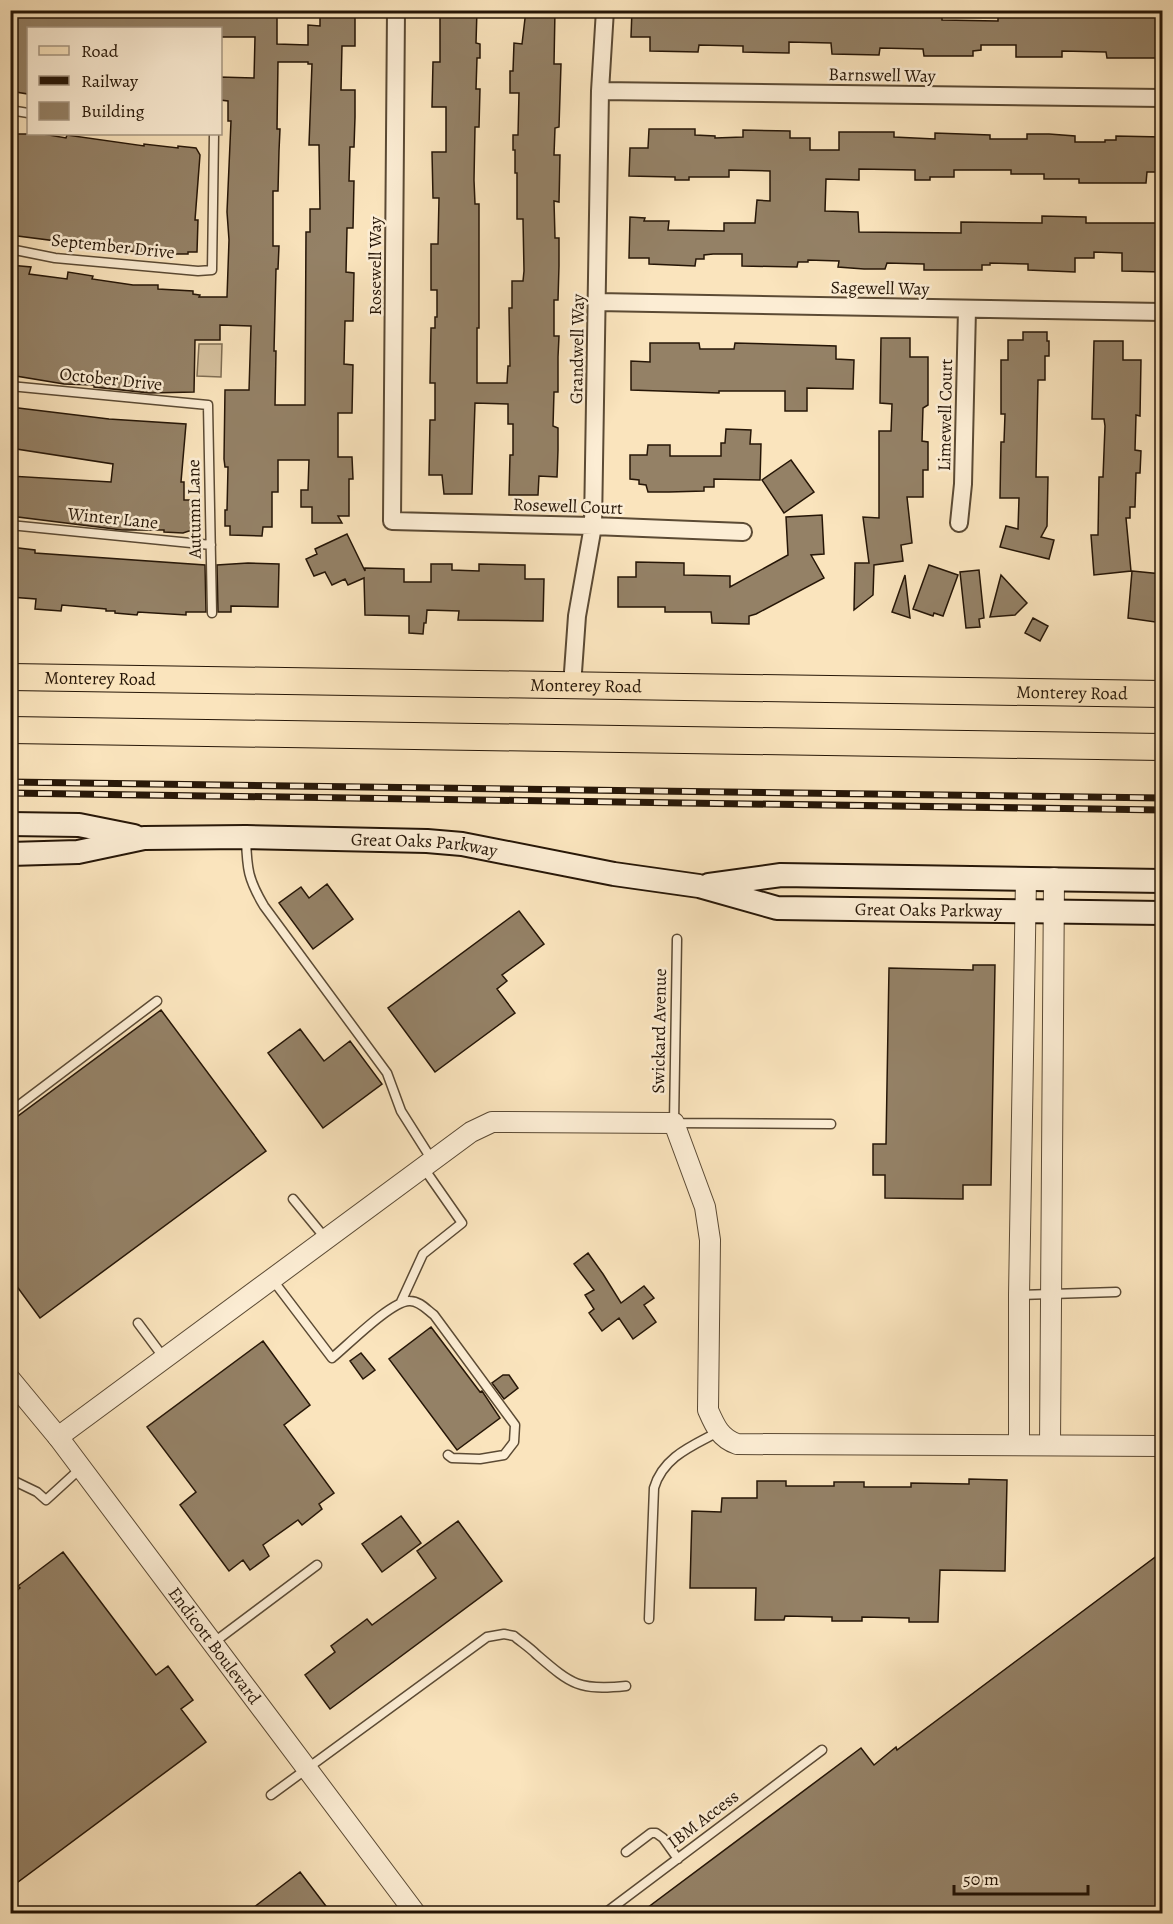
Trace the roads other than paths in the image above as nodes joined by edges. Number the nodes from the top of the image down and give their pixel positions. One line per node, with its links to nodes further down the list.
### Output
1 (396, 10): 14 (street, Rosewell Way)
2 (604, 10): 3 (street, Grandwell Way)
3 (600, 91): 4 (street, Barnswell Way); 9 (street, Grandwell Way)
4 (1162, 99)
5 (10, 110): 6 (lane)
6 (27, 113)
7 (214, 135): 8 (lane, September Drive)
8 (10, 249)
9 (597, 302): 10 (street, Sagewell Way); 17 (street, Grandwell Way)
10 (966, 309): 11 (street, Sagewell Way); 15 (street, Limewell Court)
11 (1162, 312)
12 (10, 386): 13 (lane, October Drive)
13 (208, 405): 19 (lane, Autumn Lane)
14 (392, 521): 17 (street, Rosewell Court)
15 (959, 523)
16 (10, 525): 19 (lane, Winter Lane)
17 (593, 526): 18 (street, Rosewell Court); 22 (street, Grandwell Way)
18 (743, 532)
19 (211, 545): 20 (lane, Autumn Lane)
20 (212, 613)
21 (10, 677): 22 (main road, Monterey Road)
22 (572, 686): 23 (main road, Monterey Road)
23 (1162, 694)
24 (10, 730): 25 (main road)
25 (1162, 747)
26 (10, 824): 28 (main road, Great Oaks Parkway)
27 (246, 837): 28 (main road, Great Oaks Parkway); 33 (main road, Great Oaks Parkway); 42 (lane)
28 (144, 838): 29 (main road, Great Oaks Parkway)
29 (10, 854)
30 (1026, 878): 31 (main road, Great Oaks Parkway); 33 (main road, Great Oaks Parkway); 34 (street)
31 (1054, 878): 32 (main road, Great Oaks Parkway); 35 (street)
32 (1162, 881)
33 (699, 886): 34 (main road, Great Oaks Parkway)
34 (1025, 911): 35 (main road, Great Oaks Parkway); 48 (street)
35 (1054, 911): 36 (main road, Great Oaks Parkway); 47 (street)
36 (1162, 913)
37 (677, 939): 40 (lane, Swickard Avenue)
38 (157, 1001): 39 (lane)
39 (10, 1112)
40 (674, 1123): 41 (lane); 42 (street); 53 (street)
41 (831, 1124)
42 (428, 1164): 44 (street); 49 (lane)
43 (293, 1198): 44 (lane)
44 (326, 1239): 45 (street)
45 (272, 1279): 49 (lane); 51 (street)
46 (1116, 1292): 47 (lane)
47 (1050, 1294): 48 (lane); 56 (street)
48 (1019, 1295): 55 (street)
49 (401, 1302): 58 (lane)
50 (138, 1323): 51 (lane)
51 (165, 1358): 54 (street)
52 (10, 1379): 54 (street, Endicott Boulevard)
53 (718, 1432): 55 (street); 62 (lane)
54 (58, 1437): 59 (street, Endicott Boulevard)
55 (1019, 1445): 56 (street)
56 (1050, 1446): 57 (street)
57 (1162, 1446)
58 (448, 1455)
59 (81, 1468): 60 (lane); 63 (street, Endicott Boulevard)
60 (10, 1479)
61 (317, 1565): 63 (lane)
62 (649, 1619)
63 (212, 1644): 66 (street, Endicott Boulevard)
64 (626, 1686): 66 (lane)
65 (822, 1750): 69 (lane, IBM Access)
66 (306, 1768): 67 (lane); 70 (street, Endicott Boulevard)
67 (271, 1795)
68 (626, 1852): 69 (lane)
69 (678, 1858): 71 (lane, IBM Access)
70 (416, 1914)
71 (604, 1914)

